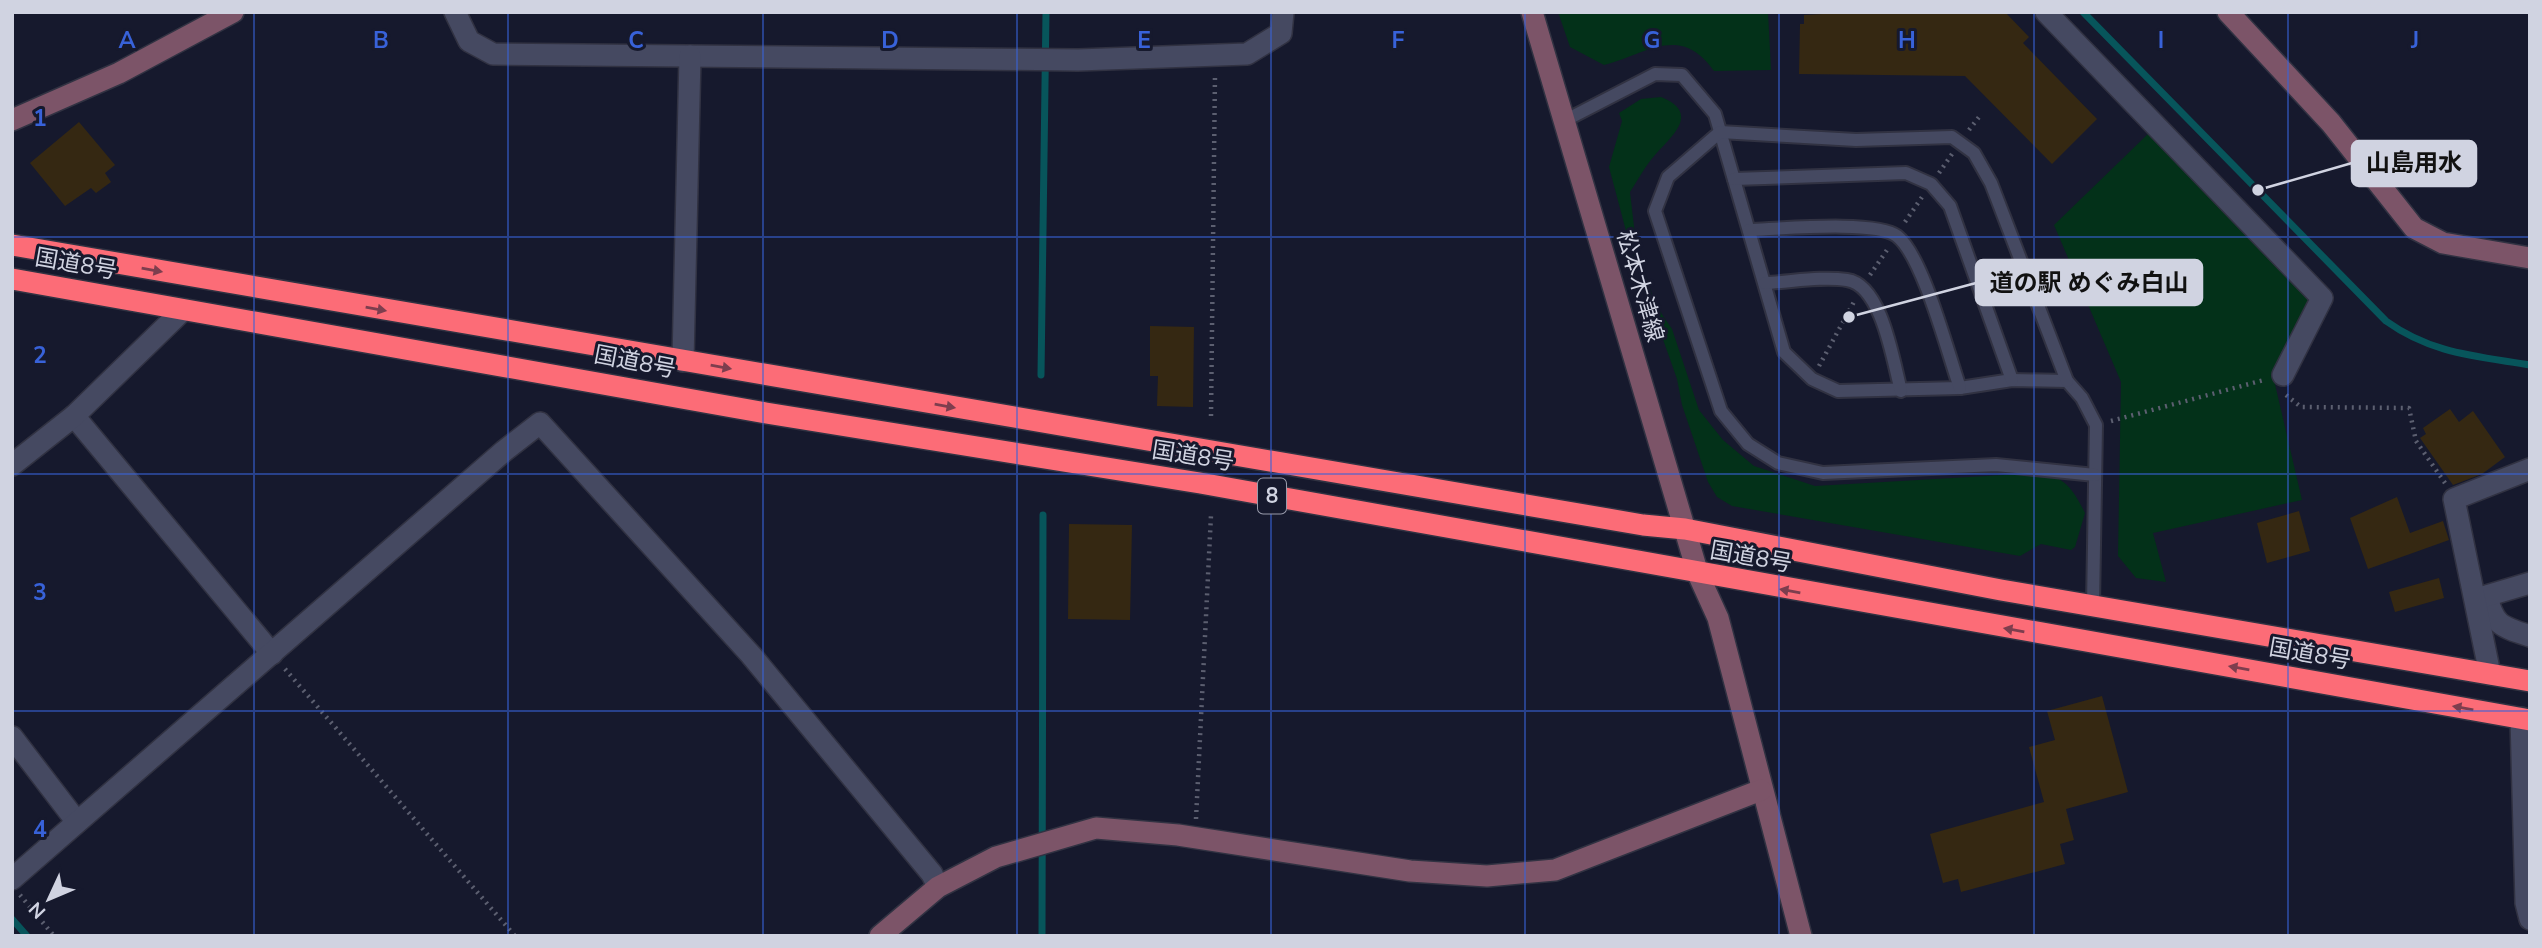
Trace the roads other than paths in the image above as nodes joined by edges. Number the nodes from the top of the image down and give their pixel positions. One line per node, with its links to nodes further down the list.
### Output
1 (233, 12): 8 (street)
2 (455, 12): 7 (street)
3 (1283, 12): 7 (street)
4 (1532, 12): 9 (street, 松本木津線)
5 (2046, 12): 19 (street)
6 (2228, 12): 14 (street)
7 (690, 56): 18 (street)
8 (12, 120)
9 (1564, 121): 10 (lane); 28 (street, 松本木津線)
10 (1720, 132): 11 (lane); 21 (lane); 27 (lane)
11 (1734, 179): 12 (lane); 20 (lane)
12 (1749, 230): 16 (lane); 22 (lane)
13 (12, 246): 18 (highway, 国道8号 / 8, one-way to 18)
14 (2530, 258)
15 (12, 279): 17 (highway, 国道8号 / 8)
16 (1765, 283): 23 (lane); 23 (lane)
17 (183, 310): 24 (street); 29 (highway, 国道8号 / 8)
18 (683, 361): 28 (highway, 国道8号 / 8, one-way to 28)
19 (2275, 377)
20 (2012, 380): 21 (lane); 22 (lane)
21 (2067, 382): 27 (lane)
22 (1960, 388): 23 (lane)
23 (1901, 391)
24 (74, 416): 25 (street); 34 (street)
25 (12, 465)
26 (2530, 469): 31 (street)
27 (2095, 475): 32 (lane)
28 (1685, 529): 29 (street, 松本木津線); 32 (highway, 国道8号 / 8)
29 (1698, 574): 37 (highway, 国道8号 / 8, one-way to 29); 39 (street, 松本木津線)
30 (2530, 583): 31 (street)
31 (2482, 597): 33 (street); 35 (street)
32 (2092, 606): 35 (highway, 国道8号 / 8)
33 (2530, 636)
34 (272, 654): 40 (street); 43 (street)
35 (2490, 674): 36 (highway, 国道8号 / 8)
36 (2530, 681)
37 (2526, 719): 41 (street)
38 (12, 737): 40 (street)
39 (1760, 790): 43 (street); 46 (street, 松本木津線)
40 (77, 822): 42 (street)
41 (2527, 863): 44 (street)
42 (12, 879)
43 (938, 887): 45 (street)
44 (2530, 919)
45 (880, 936)
46 (1801, 936)

